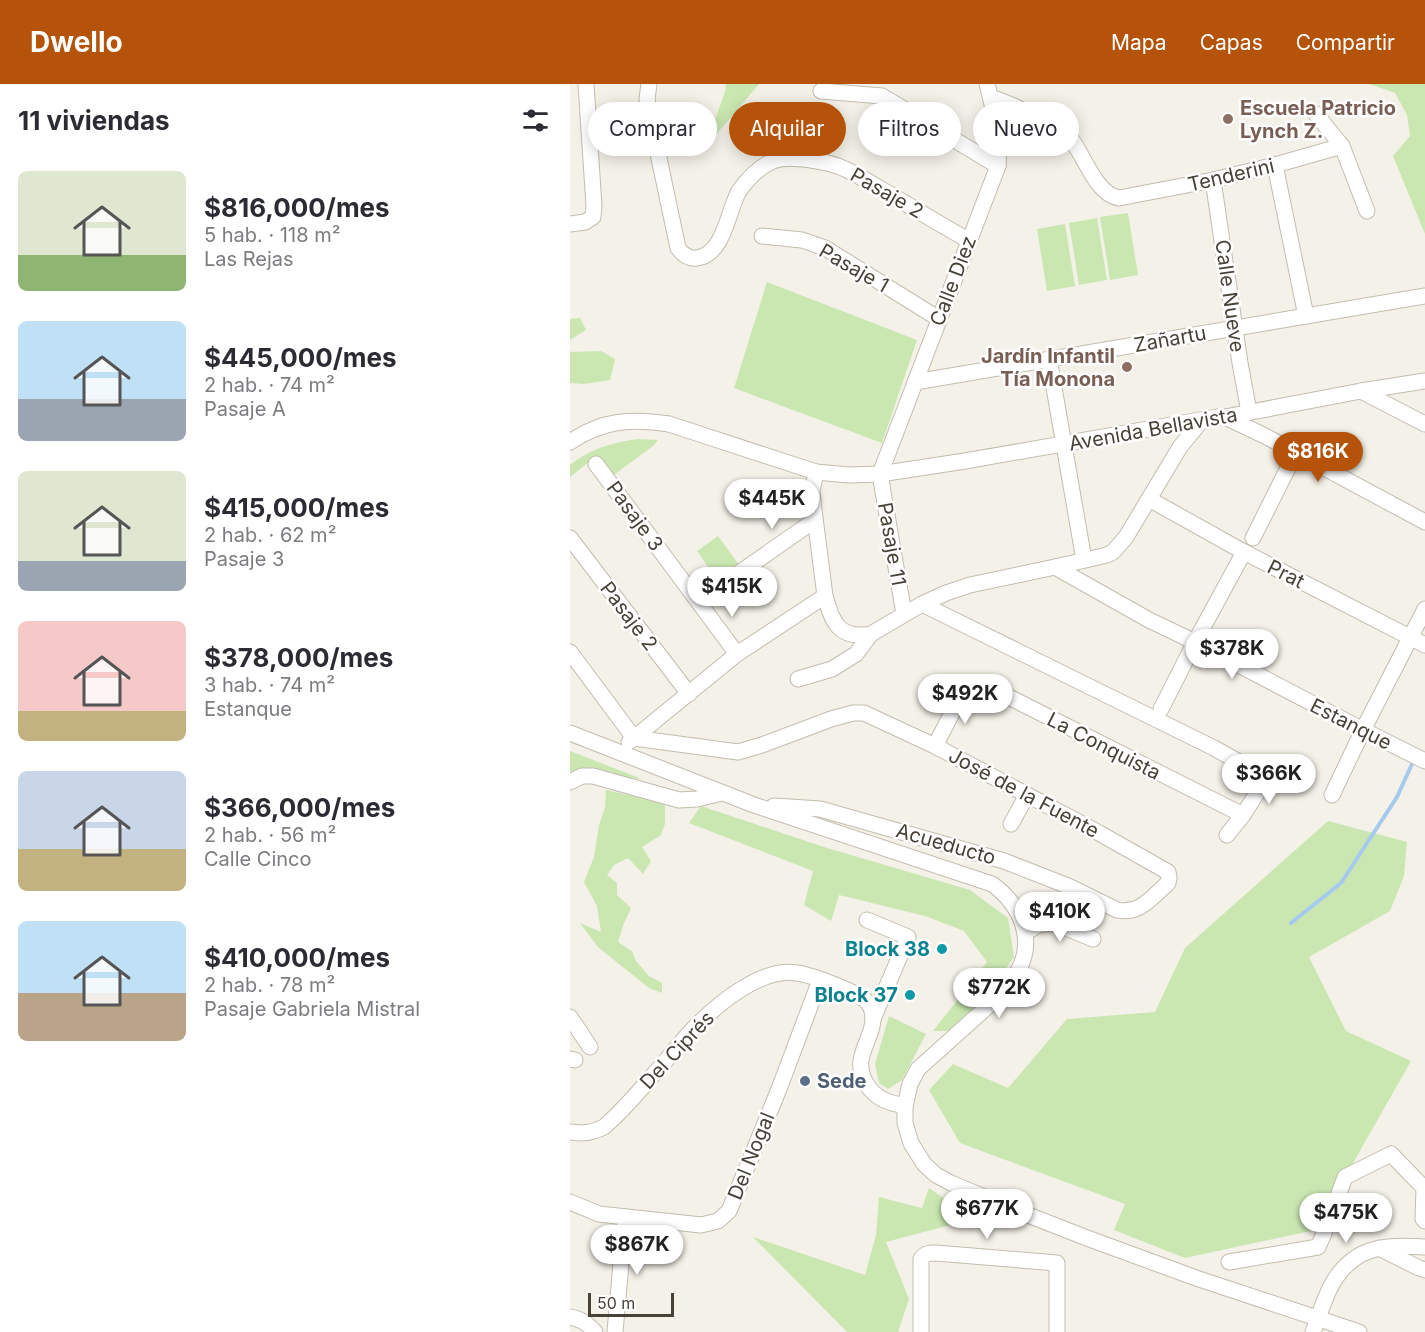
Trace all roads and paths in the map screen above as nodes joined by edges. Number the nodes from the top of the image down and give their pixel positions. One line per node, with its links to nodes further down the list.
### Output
1 (586, 84): 11 (street)
2 (649, 84): 13 (street, Pasaje 2)
3 (989, 90): 8 (street, Calle Diez); 9 (street, Tenderini)
4 (821, 91): 8 (street)
5 (1316, 114): 6 (street)
6 (1342, 146): 7 (street, Tenderini); 10 (street)
7 (1275, 165): 9 (street, Tenderini); 15 (street)
8 (998, 166): 13 (street, Calle Diez)
9 (1214, 180): 17 (street, Calle Nueve)
10 (1367, 211)
11 (570, 224)
12 (762, 236): 16 (street, Pasaje 1)
13 (968, 240): 16 (street, Calle Diez)
14 (1425, 296): 15 (street, Zañartu)
15 (1305, 316): 17 (street, Zañartu)
16 (939, 319): 20 (street, Calle Diez)
17 (1235, 328): 18 (street, Zañartu); 22 (street, Calle Nueve)
18 (1049, 359): 20 (street, Zañartu); 27 (street)
19 (1425, 381): 21 (street, Avenida Bellavista)
20 (915, 382): 31 (street, Calle Diez)
21 (1361, 391): 22 (street, Avenida Bellavista); 25 (street)
22 (1249, 412): 23 (street, Avenida Bellavista)
23 (1225, 417): 24 (street, Avenida Bellavista); 28 (street)
24 (1202, 420): 27 (street, Avenida Bellavista); 32 (street)
25 (1425, 424)
26 (570, 442): 30 (street, Avenida Bellavista)
27 (1064, 444): 31 (street, Avenida Bellavista); 38 (street)
28 (1296, 452): 34 (street); 36 (street)
29 (596, 464): 41 (street, Pasaje 3)
30 (816, 472): 31 (street, Avenida Bellavista); 33 (street)
31 (880, 474): 44 (street, Pasaje 11)
32 (1149, 499): 37 (street, Prat); 38 (street)
33 (815, 520): 40 (street); 41 (street)
34 (1425, 522)
35 (570, 538): 52 (street, Pasaje 2)
36 (1253, 538)
37 (1244, 552): 46 (street, Prat); 47 (street)
38 (1084, 560): 39 (street)
39 (1055, 567): 42 (street); 47 (street, Estanque)
40 (825, 596): 45 (street); 50 (street)
41 (699, 601): 50 (street, Pasaje 3)
42 (922, 604): 44 (street); 65 (street)
43 (1425, 609): 46 (street)
44 (904, 614): 45 (street)
45 (871, 634): 51 (street)
46 (1410, 637): 48 (street, Prat); 54 (street)
47 (1195, 642): 53 (street); 54 (street, Estanque)
48 (1425, 645)
49 (570, 652): 56 (street)
50 (737, 654): 52 (street)
51 (798, 679)
52 (689, 694): 56 (street)
53 (1161, 709)
54 (1363, 730): 59 (street, Estanque); 63 (street)
55 (570, 733): 58 (street)
56 (634, 738): 57 (street, José de la Fuente); 58 (street)
57 (935, 746): 62 (street, José de la Fuente); 65 (street, La Conquista)
58 (618, 752): 61 (street)
59 (1425, 761)
60 (570, 782): 61 (street)
61 (722, 793): 64 (street)
62 (1027, 795): 66 (street); 68 (street, José de la Fuente)
63 (1332, 795)
64 (753, 805): 68 (street, Acueducto); 70 (street)
65 (1243, 815): 67 (street)
66 (1011, 824)
67 (1227, 835)
68 (1130, 911)
69 (867, 920): 74 (street)
70 (1024, 933): 71 (street); 76 (street)
71 (1093, 939)
72 (820, 980): 74 (street, Del Ciprés); 77 (street, Del Ciprés); 79 (street, Del Nogal)
73 (570, 1017): 75 (street)
74 (873, 1019): 76 (street)
75 (590, 1047)
76 (905, 1106): 86 (street)
77 (570, 1132)
78 (570, 1202): 79 (street, Del Nogal)
79 (625, 1217): 88 (street)
80 (1425, 1221): 83 (street)
81 (1425, 1247): 82 (street)
82 (1379, 1248): 84 (street); 86 (street)
83 (1229, 1262)
84 (1425, 1270)
85 (570, 1317): 87 (street)
86 (1316, 1325): 91 (street)
87 (595, 1332)
88 (615, 1332)
89 (922, 1332): 90 (street)
90 (1057, 1332)
91 (1359, 1332)

